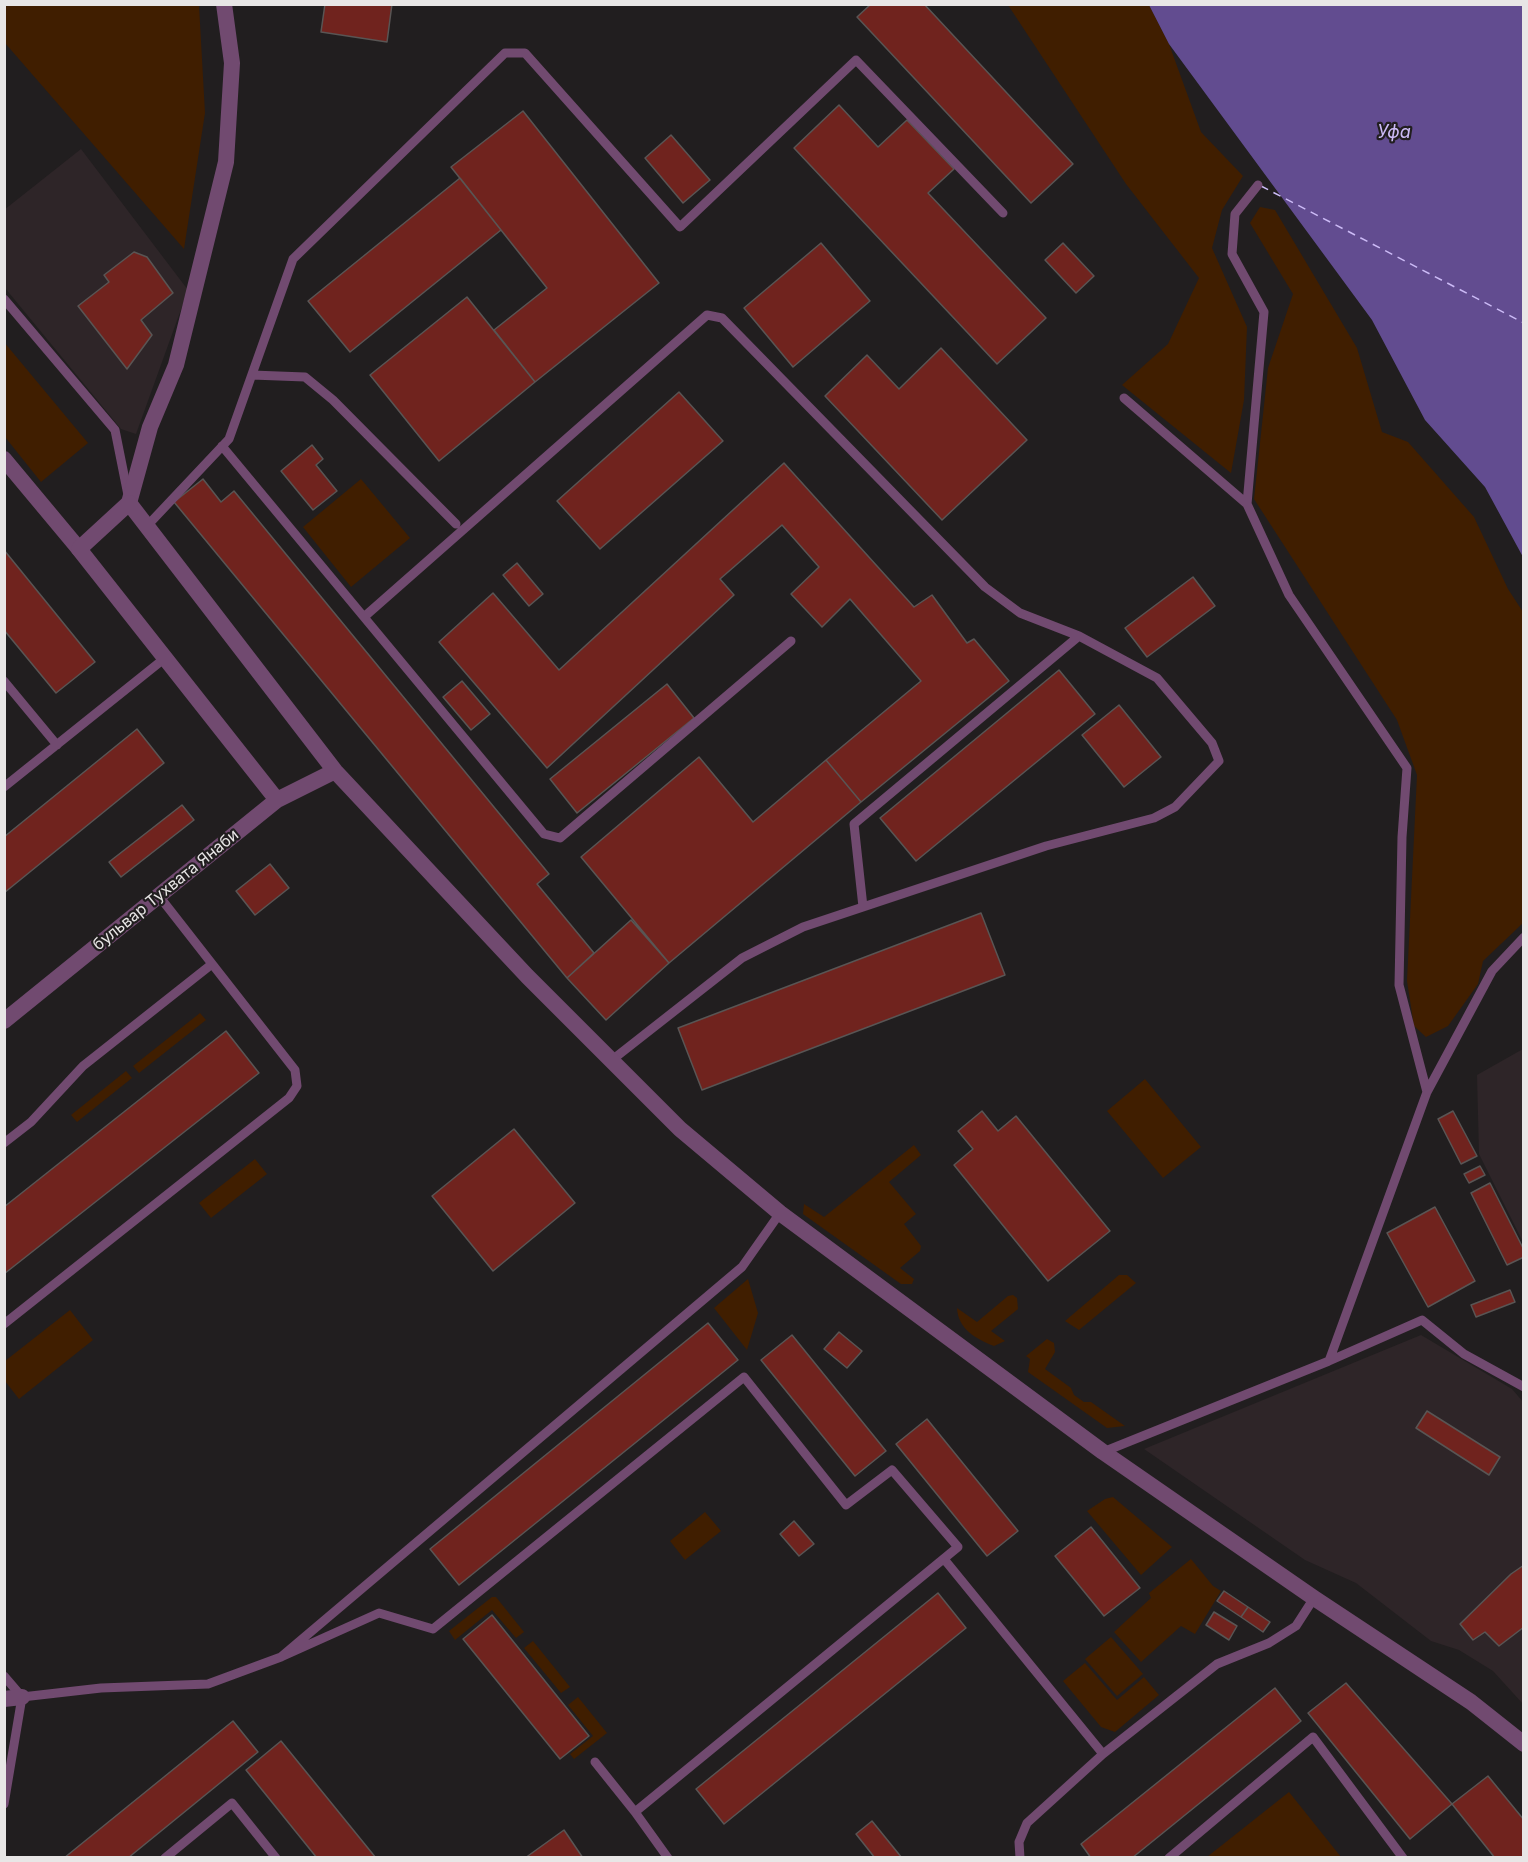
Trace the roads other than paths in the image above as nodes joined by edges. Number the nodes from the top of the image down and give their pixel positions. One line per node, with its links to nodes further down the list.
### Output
1 (224, 4): 9 (street)
2 (1258, 185): 10 (lane)
3 (1003, 213): 5 (lane)
4 (4, 299): 9 (lane)
5 (252, 375): 7 (lane); 11 (lane)
6 (1124, 398): 10 (lane)
7 (222, 446): 12 (lane); 14 (lane)
8 (4, 459): 13 (street)
9 (129, 504): 12 (street); 13 (street)
10 (1246, 504): 29 (lane)
11 (456, 524)
12 (147, 526): 20 (street)
13 (79, 549): 17 (street)
14 (364, 617): 15 (lane); 16 (lane)
15 (1079, 636): 24 (lane); 24 (lane)
16 (791, 641)
17 (165, 658): 19 (lane); 22 (street)
18 (4, 681): 19 (lane)
19 (57, 745): 21 (lane)
20 (335, 771): 22 (street, бульвар Тухвата Янаби); 28 (street)
21 (4, 787)
22 (277, 800): 23 (street, бульвар Тухвата Янаби)
23 (159, 897): 26 (lane); 27 (street, бульвар Тухвата Янаби)
24 (863, 908): 28 (lane)
25 (1524, 937): 29 (lane)
26 (212, 964): 30 (lane); 32 (lane)
27 (4, 1021)
28 (612, 1060): 31 (street)
29 (1427, 1092): 33 (lane)
30 (4, 1143)
31 (780, 1212): 35 (street); 38 (lane)
32 (4, 1324)
33 (1329, 1361): 34 (lane); 35 (lane)
34 (1524, 1387)
35 (1103, 1452): 37 (street)
36 (944, 1559): 38 (lane); 43 (lane); 46 (lane)
37 (1314, 1598): 42 (street); 43 (lane)
38 (281, 1657): 40 (lane)
39 (4, 1676): 40 (lane)
40 (22, 1697): 41 (street); 45 (lane)
41 (4, 1699)
42 (1524, 1744)
43 (1103, 1754): 50 (lane)
44 (595, 1762): 46 (lane)
45 (4, 1804)
46 (635, 1812): 49 (lane)
47 (165, 1857): 48 (lane)
48 (276, 1857)
49 (668, 1857)
50 (1020, 1857)
51 (1169, 1857): 52 (lane)
52 (1403, 1857)

